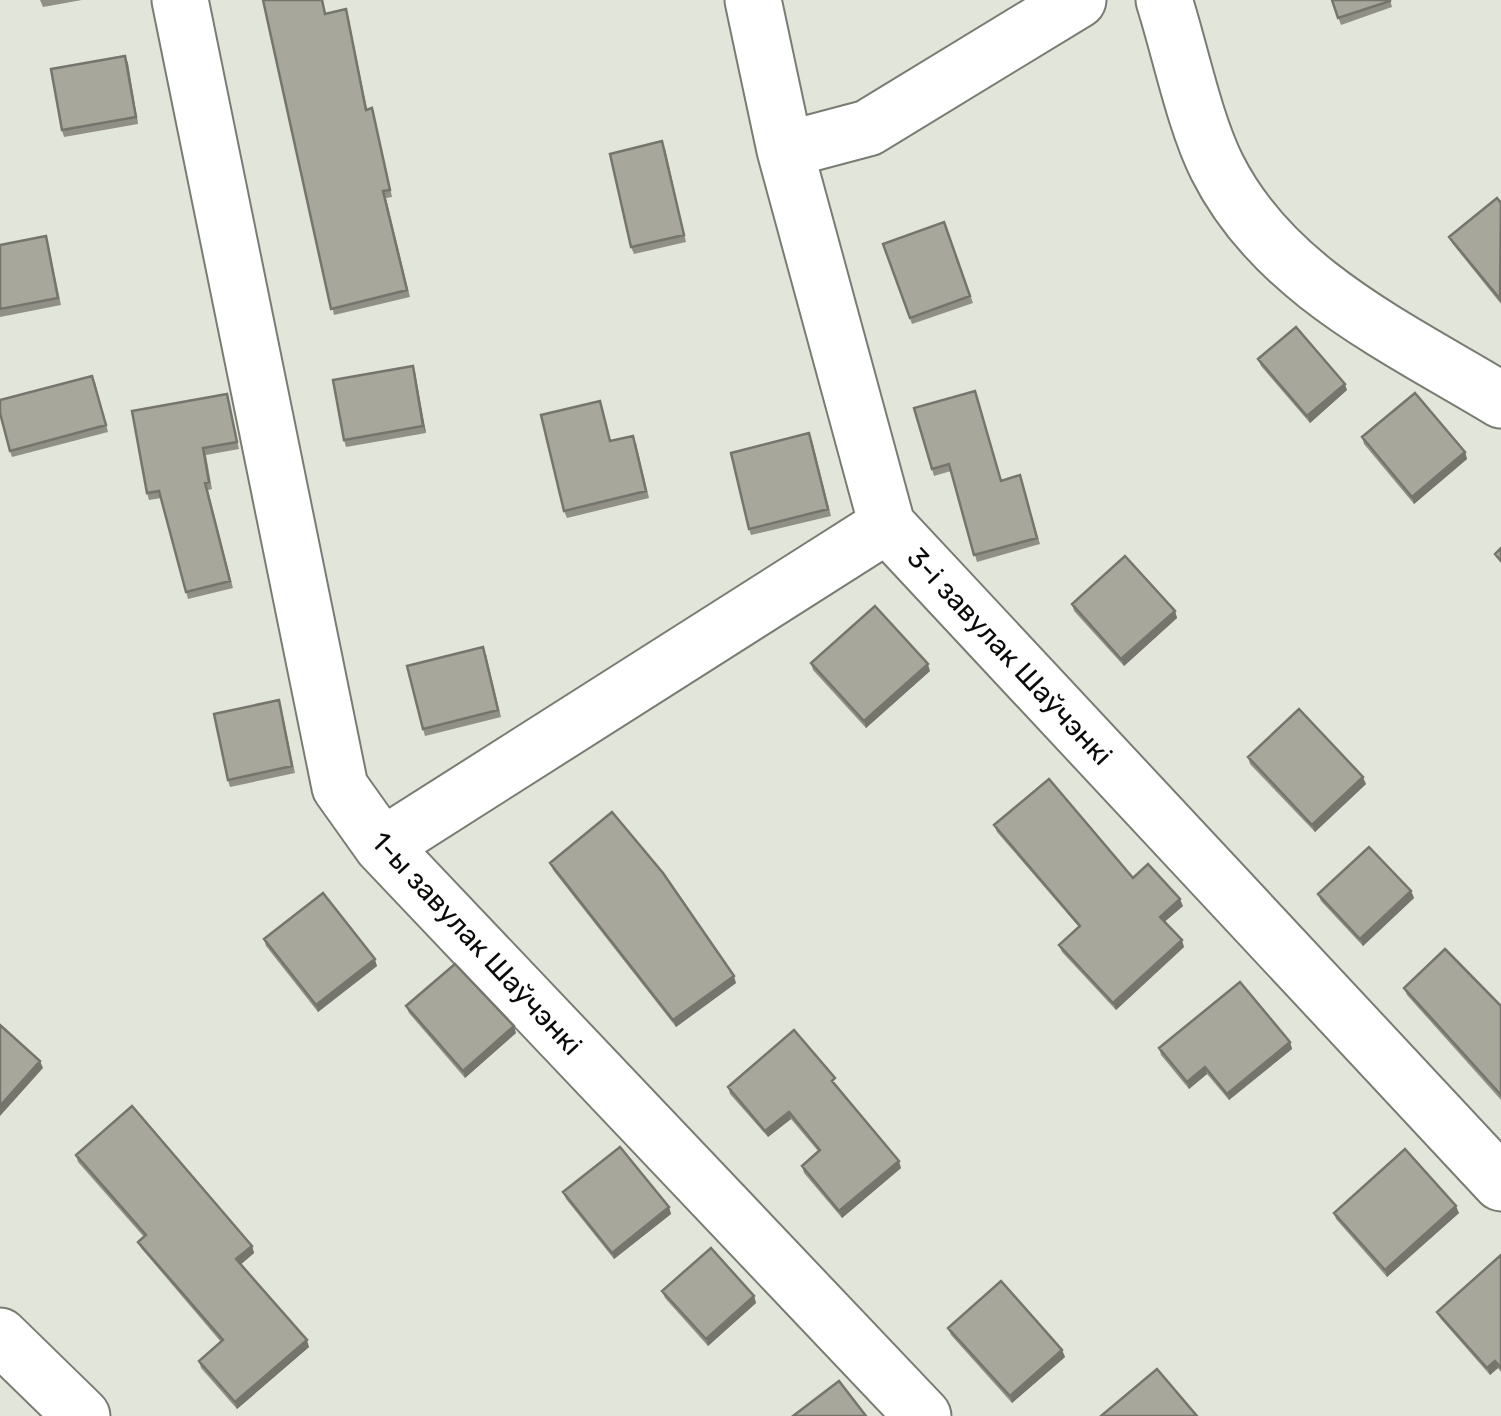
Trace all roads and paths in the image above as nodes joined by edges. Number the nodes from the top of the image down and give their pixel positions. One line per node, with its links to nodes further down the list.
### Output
1 (180, 0): 8 (street, 1-ы завулак Шаўчэнкі)
2 (753, 0): 5 (street, 3-і завулак Шаўчэнкі)
3 (1078, 0): 5 (street)
4 (1164, 0): 6 (street)
5 (785, 150): 7 (street, 3-і завулак Шаўчэнкі)
6 (1501, 400)
7 (887, 524): 8 (street); 9 (street, 3-і завулак Шаўчэнкі)
8 (382, 846): 12 (street, 1-ы завулак Шаўчэнкі)
9 (1501, 1183)
10 (0, 1336): 11 (street)
11 (82, 1416)
12 (923, 1416)

